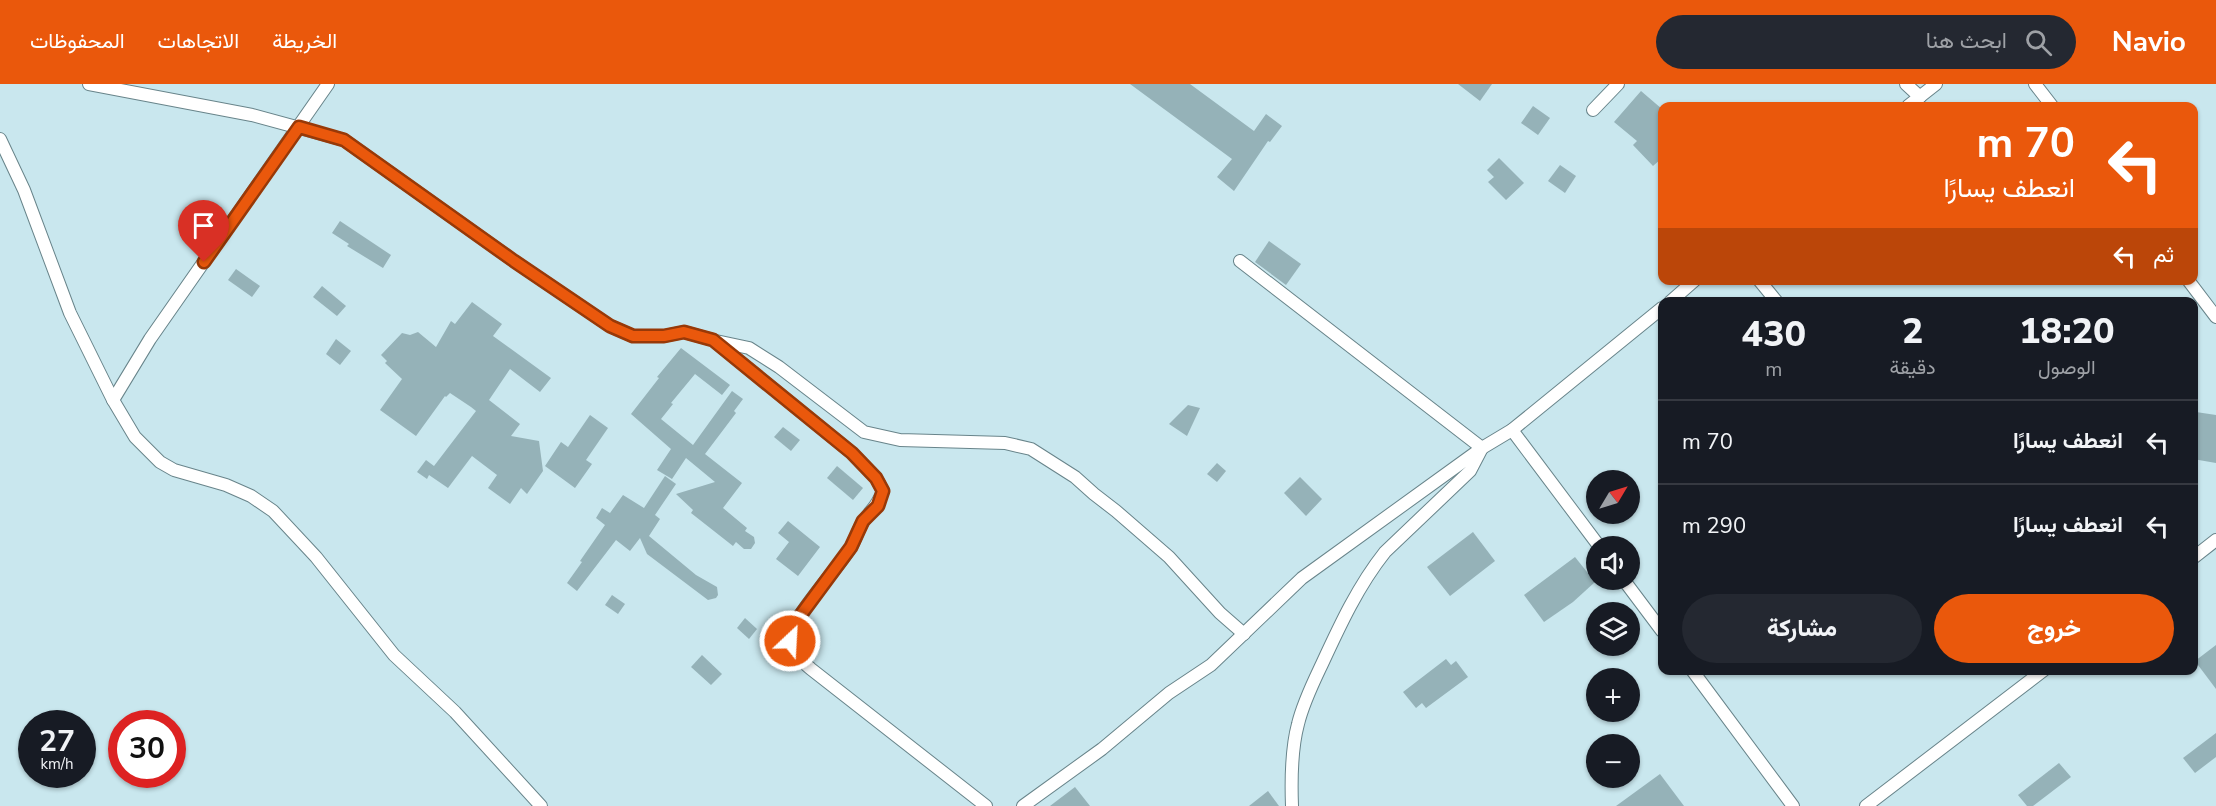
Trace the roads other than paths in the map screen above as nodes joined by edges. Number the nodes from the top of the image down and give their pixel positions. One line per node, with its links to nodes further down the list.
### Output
1 (89, 84): 11 (street)
2 (328, 84): 11 (street)
3 (1618, 84): 10 (street)
4 (1905, 84): 7 (street)
5 (1936, 84): 7 (street)
6 (2035, 84): 9 (street)
7 (1920, 96): 8 (street)
8 (1913, 102)
9 (2049, 102)
10 (1593, 110)
11 (299, 127): 21 (street); 22 (street)
12 (0, 139): 22 (street)
13 (1240, 261): 24 (street)
14 (1689, 285): 17 (street)
15 (1763, 285): 18 (street)
16 (2192, 285): 20 (street)
17 (1676, 297)
18 (1773, 297)
19 (1658, 311): 23 (street)
20 (2216, 317)
21 (713, 340): 30 (street); 34 (street)
22 (113, 400): 33 (street)
23 (1512, 430): 24 (street); 25 (street)
24 (1482, 448): 30 (street); 36 (street)
25 (1592, 536)
26 (2216, 540): 27 (street)
27 (2198, 554)
28 (1631, 590): 29 (street)
29 (1658, 626)
30 (1244, 634): 35 (street)
31 (1696, 675): 37 (street)
32 (2037, 675): 38 (street)
33 (541, 806)
34 (986, 806)
35 (1023, 806)
36 (1292, 806)
37 (1793, 806)
38 (1866, 806)

